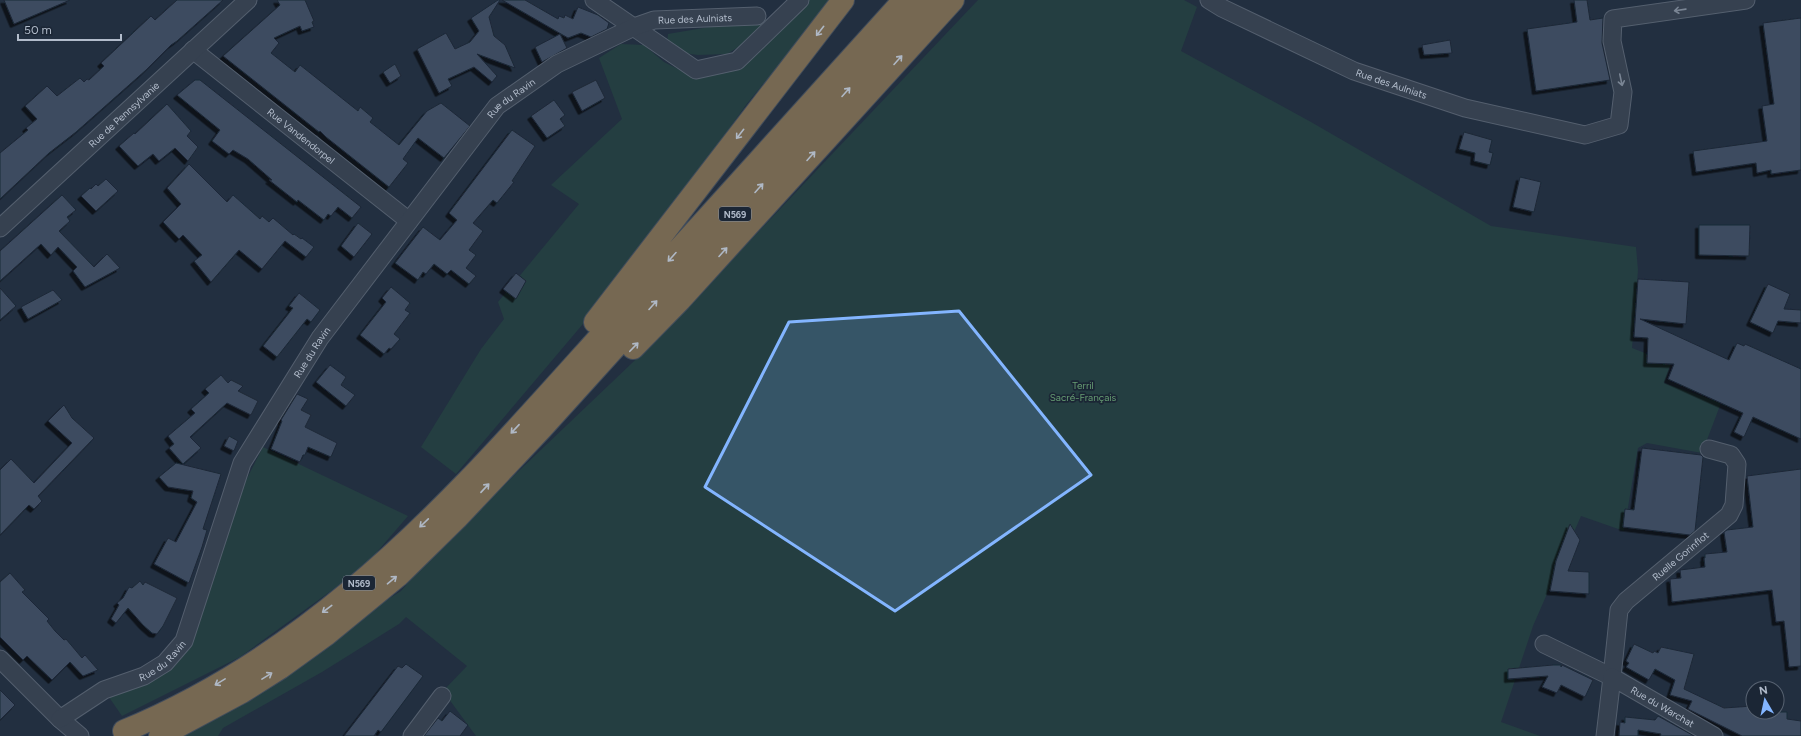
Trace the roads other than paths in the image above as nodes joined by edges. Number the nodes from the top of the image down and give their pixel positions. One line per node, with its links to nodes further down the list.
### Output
1 (248, 0): 12 (street, Rue de Pennsylvanie)
2 (594, 0): 11 (street, Rue des Aulniats)
3 (800, 0): 11 (street, Rue des Aulniats)
4 (844, 0): 15 (highway, one-way to 15)
5 (904, 0): 15 (highway, N569, one-way to 15)
6 (929, 0): 16 (highway, N569, one-way to 6)
7 (953, 0): 16 (highway, one-way to 7)
8 (1746, 0): 9 (street, Rue des Aulniats, one-way to 9)
9 (1218, 3)
10 (757, 16): 11 (street, Rue des Aulniats)
11 (634, 27): 13 (street, Rue du Ravin)
12 (193, 50): 13 (street, Rue Vandendorpel); 14 (street, Rue de Pennsylvanie)
13 (409, 221): 22 (street, Rue du Ravin)
14 (0, 228)
15 (542, 401): 23 (highway, N569, one-way to 23)
16 (542, 428): 25 (highway, N569, one-way to 16)
17 (1709, 449): 20 (street, Ruelle Gorinflot)
18 (1544, 644): 20 (street, Rue du Warchat)
19 (0, 658): 22 (street)
20 (1612, 677): 27 (street); 28 (street, Rue du Warchat)
21 (442, 696): 26 (street)
22 (60, 719): 24 (street)
23 (124, 731)
24 (79, 735)
25 (160, 736)
26 (412, 736)
27 (1605, 736)
28 (1714, 736)

